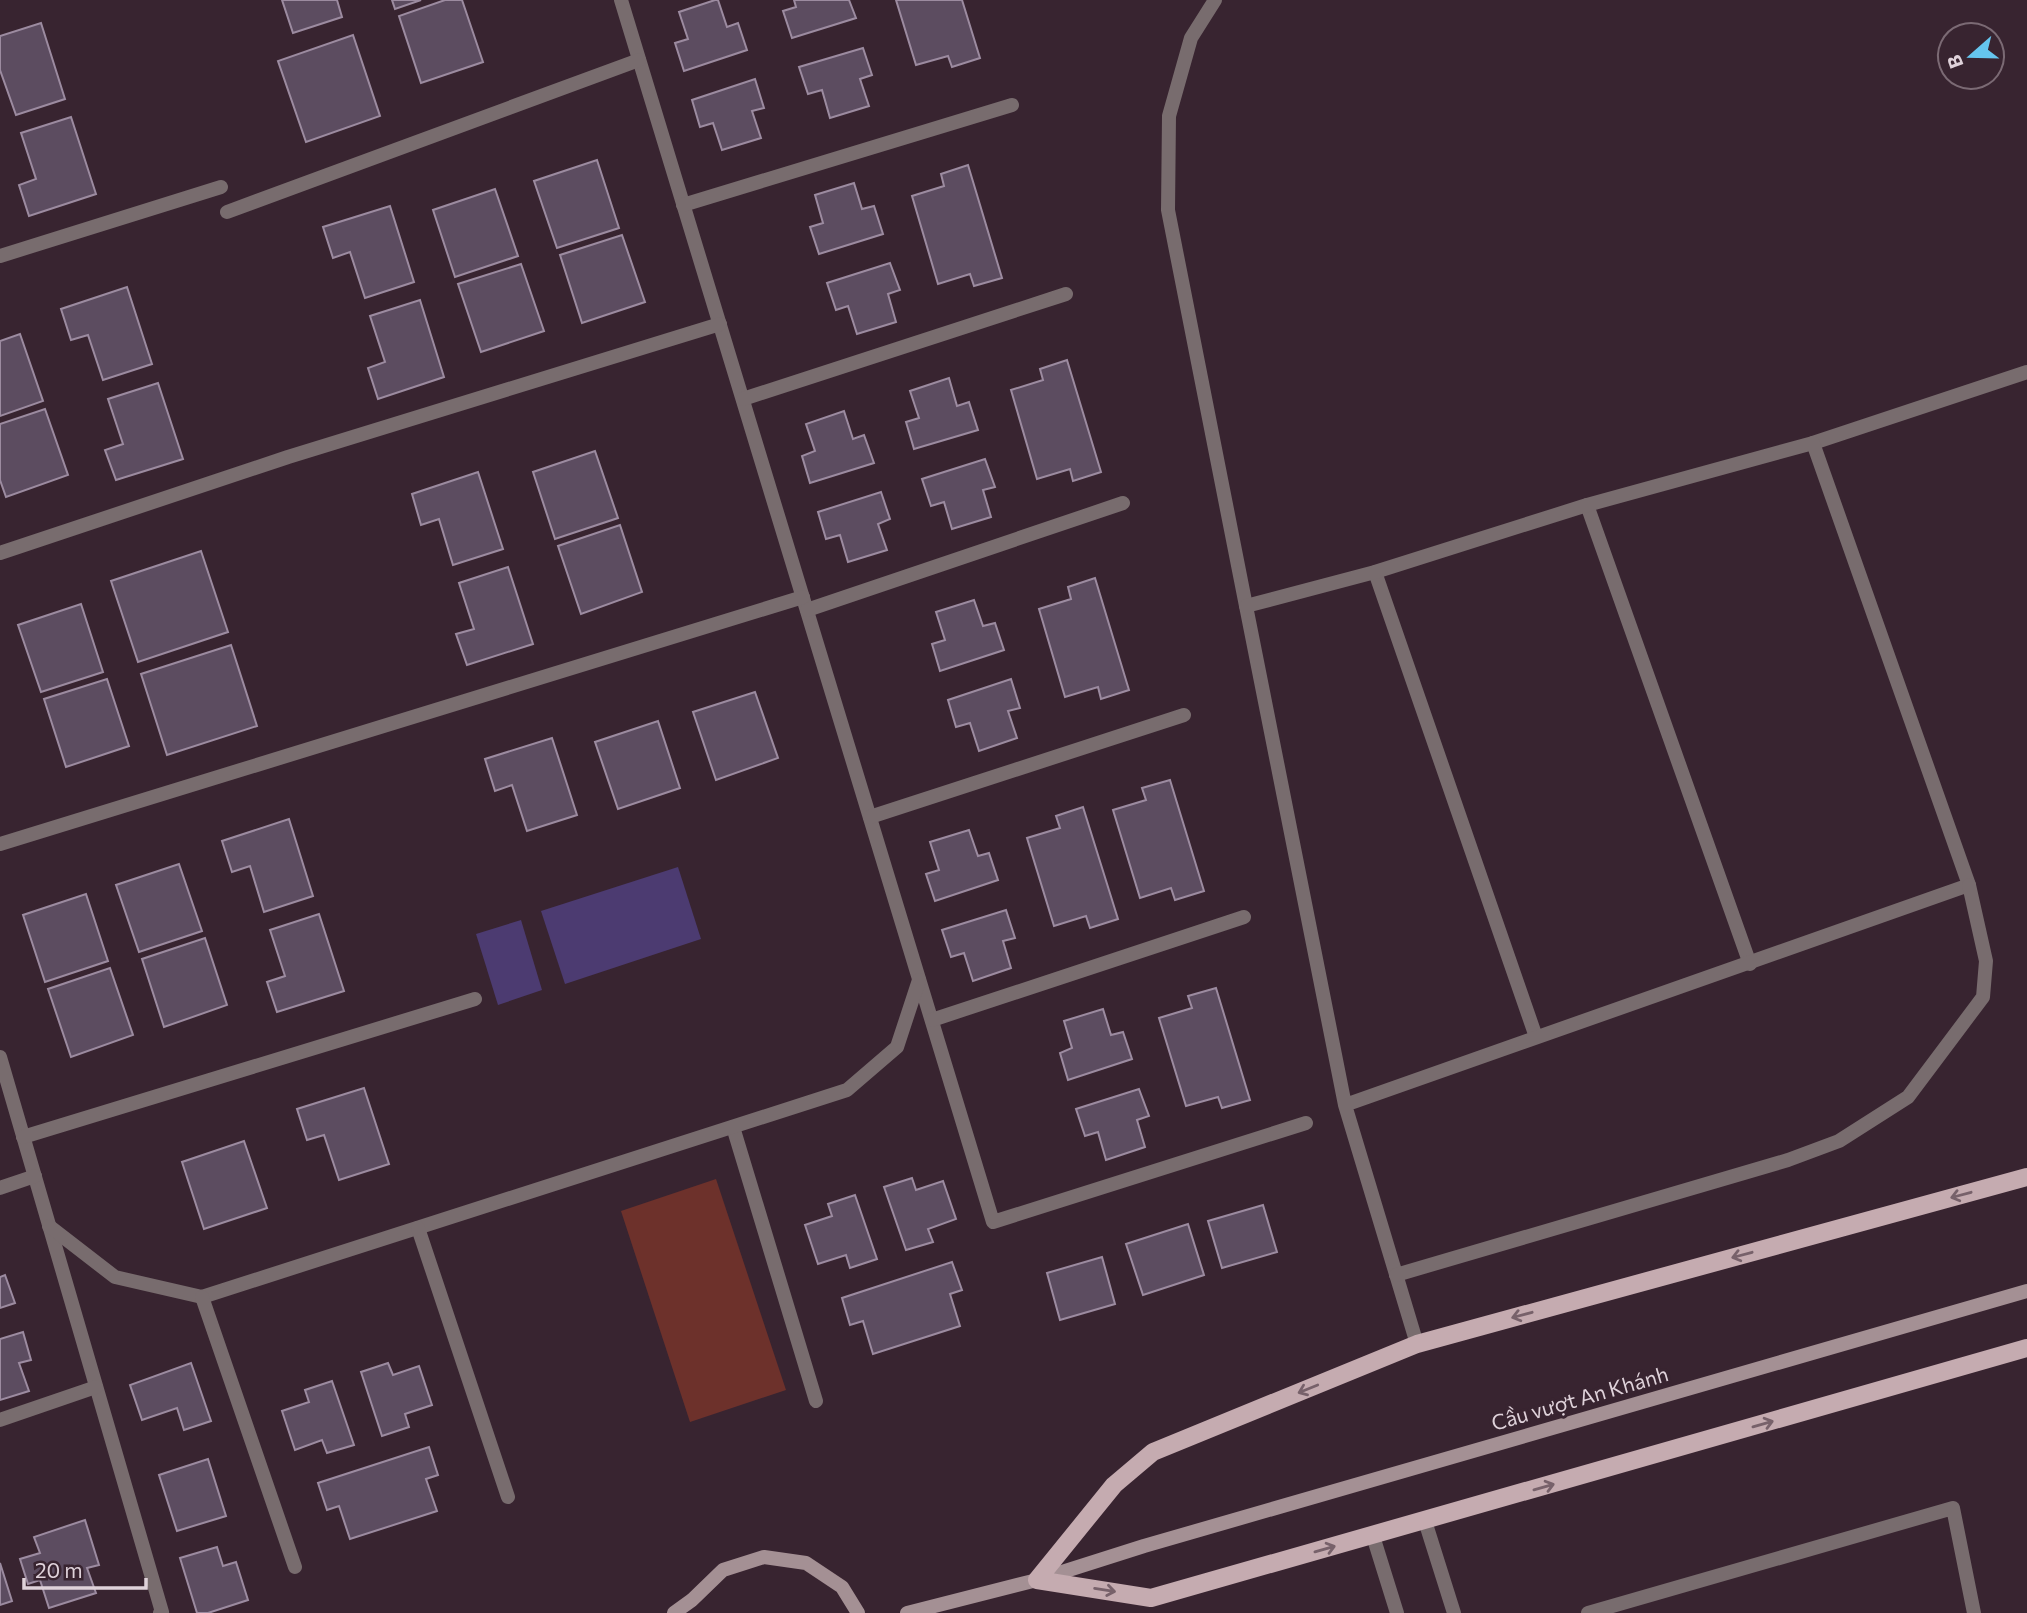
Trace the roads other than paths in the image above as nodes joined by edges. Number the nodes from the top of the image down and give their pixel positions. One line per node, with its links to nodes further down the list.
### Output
1 (621, 0): 3 (street)
2 (1215, 0): 19 (street)
3 (639, 60): 6 (street); 7 (street)
4 (1012, 105): 6 (street)
5 (221, 187): 8 (street)
6 (684, 205): 10 (street)
7 (227, 212)
8 (0, 256)
9 (1066, 295): 12 (street)
10 (720, 324): 12 (street); 16 (street)
11 (2027, 372): 13 (street)
12 (743, 399): 18 (street)
13 (1813, 443): 15 (street); 23 (street)
14 (1123, 503): 18 (street)
15 (1587, 505): 17 (street); 25 (street)
16 (0, 554)
17 (1375, 572): 19 (street); 29 (street)
18 (805, 604): 21 (street); 22 (street)
19 (1246, 606): 31 (street)
20 (1184, 715): 21 (street)
21 (870, 817): 26 (street)
22 (0, 844)
23 (1969, 885): 25 (street); 40 (street)
24 (1244, 917): 28 (street)
25 (1749, 964): 29 (street)
26 (919, 980): 28 (street); 33 (street)
27 (475, 999): 34 (street)
28 (932, 1020): 32 (street)
29 (1536, 1037): 31 (street)
30 (0, 1057): 34 (street)
31 (1345, 1105): 40 (street)
32 (1306, 1123)
33 (733, 1127): 39 (street); 46 (street)
34 (23, 1137): 35 (street)
35 (34, 1176): 37 (street); 38 (street)
36 (2027, 1177): 43 (main road, one-way to 43)
37 (0, 1188)
38 (49, 1227): 42 (street); 45 (street)
39 (418, 1228): 42 (street); 48 (street)
40 (1396, 1275): 43 (street)
41 (2027, 1291): 52 (street, Cầu vượt An Khánh)
42 (202, 1297): 51 (street)
43 (1417, 1345): 52 (main road, one-way to 52)
44 (2027, 1348): 49 (main road, one-way to 44)
45 (96, 1387): 47 (street); 55 (street)
46 (816, 1401)
47 (0, 1420)
48 (508, 1497)
49 (1425, 1521): 50 (main road); 54 (street)
50 (1373, 1536): 52 (main road, one-way to 50); 59 (street)
51 (295, 1567)
52 (1037, 1580): 58 (street, Cầu vượt An Khánh)
53 (689, 1607): 56 (street); 57 (street)
54 (1457, 1611)
55 (160, 1613)
56 (674, 1613)
57 (858, 1613)
58 (907, 1613)
59 (1396, 1613)
60 (1588, 1613): 61 (street)
61 (1974, 1613)

